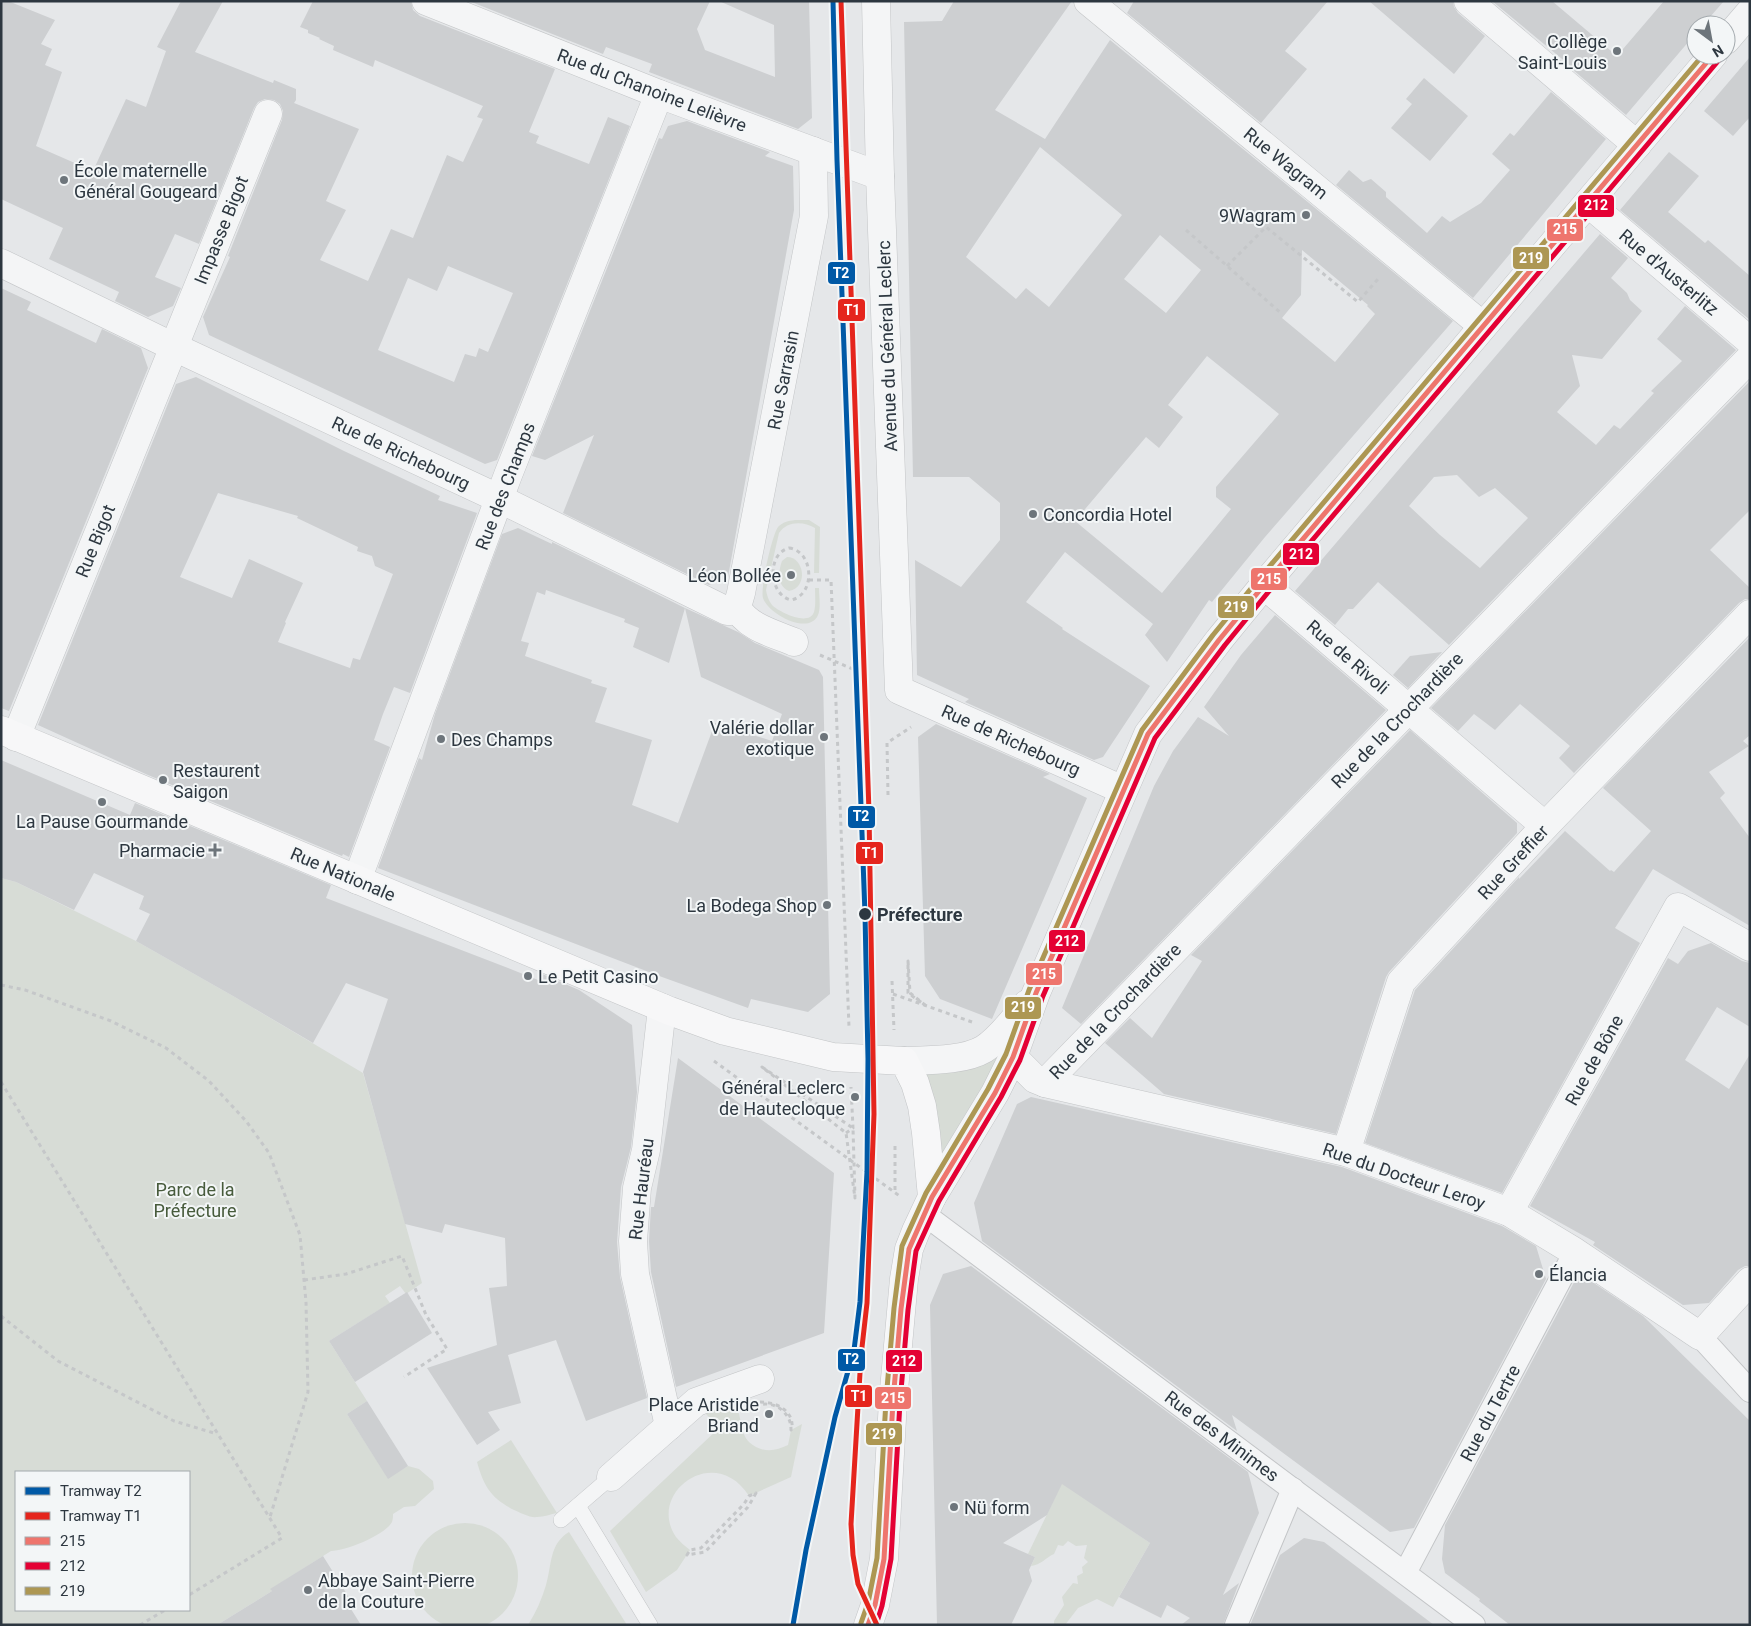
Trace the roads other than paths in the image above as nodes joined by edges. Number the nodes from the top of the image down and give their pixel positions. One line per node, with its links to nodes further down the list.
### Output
1 (426, 1): 8 (street, Rue du Chanoine Lelièvre)
2 (876, 1): 12 (street, Avenue du Général Leclerc)
3 (1088, 1): 15 (street, Rue Wagram)
4 (1468, 1): 10 (street)
5 (1750, 12): 6 (street)
6 (1736, 28)
7 (1705, 65): 10 (street)
8 (659, 94): 11 (street, Rue du Chanoine Lelièvre); 19 (street, Rue des Champs)
9 (268, 114): 17 (street, Impasse Bigot)
10 (1637, 145): 13 (street)
11 (813, 151): 12 (street, Rue du Chanoine Lelièvre); 21 (street, Rue Sarrasin)
12 (880, 176): 24 (street, Avenue du Général Leclerc)
13 (1588, 203): 15 (street); 16 (street, Rue d'Austerlitz)
14 (1, 263): 17 (street, Rue de Richebourg)
15 (1483, 326): 20 (street)
16 (1750, 341)
17 (174, 347): 19 (street, Rue de Richebourg); 26 (street, Rue Bigot)
18 (1750, 358): 25 (street, Rue de la Crochardière)
19 (500, 499): 21 (street, Rue de Richebourg); 29 (street, Rue des Champs)
20 (1264, 585): 25 (street, Rue de Rivoli); 27 (street)
21 (737, 607): 23 (street)
22 (1750, 614): 28 (street, Rue Greffier)
23 (794, 642)
24 (900, 690): 27 (street, Rue de Richebourg)
25 (1408, 709): 28 (street, Rue de Rivoli); 35 (street, Rue de la Crochardière)
26 (8, 733): 29 (main road, Rue Nationale)
27 (1123, 790): 32 (street)
28 (1546, 826): 36 (street, Rue Greffier)
29 (357, 880): 31 (main road, Rue Nationale)
30 (1750, 948): 38 (street, Rue de Bône)
31 (673, 1012): 33 (main road, Rue Nationale); 44 (street, Rue Hauréau)
32 (1015, 1028): 33 (street); 34 (street)
33 (899, 1050): 37 (main road)
34 (1013, 1057): 35 (street, Rue du Docteur Leroy); 37 (street)
35 (1045, 1083): 36 (street, Rue du Docteur Leroy)
36 (1346, 1152): 38 (street, Rue du Docteur Leroy)
37 (928, 1205): 46 (street, Rue des Minimes); 51 (main road)
38 (1509, 1212): 39 (street, Rue du Docteur Leroy)
39 (1575, 1252): 41 (street, Rue du Docteur Leroy); 49 (street, Rue du Tertre)
40 (1750, 1281): 41 (street)
41 (1700, 1336): 43 (street, Rue du Docteur Leroy)
42 (760, 1379): 44 (street)
43 (1750, 1391)
44 (669, 1426): 45 (street)
45 (610, 1477): 47 (lane)
46 (1293, 1490): 49 (street, Rue des Minimes); 52 (street)
47 (578, 1506): 48 (lane); 50 (lane)
48 (561, 1520)
49 (1405, 1573): 53 (street, Rue des Minimes)
50 (650, 1625)
51 (868, 1625)
52 (1236, 1625)
53 (1474, 1625)

